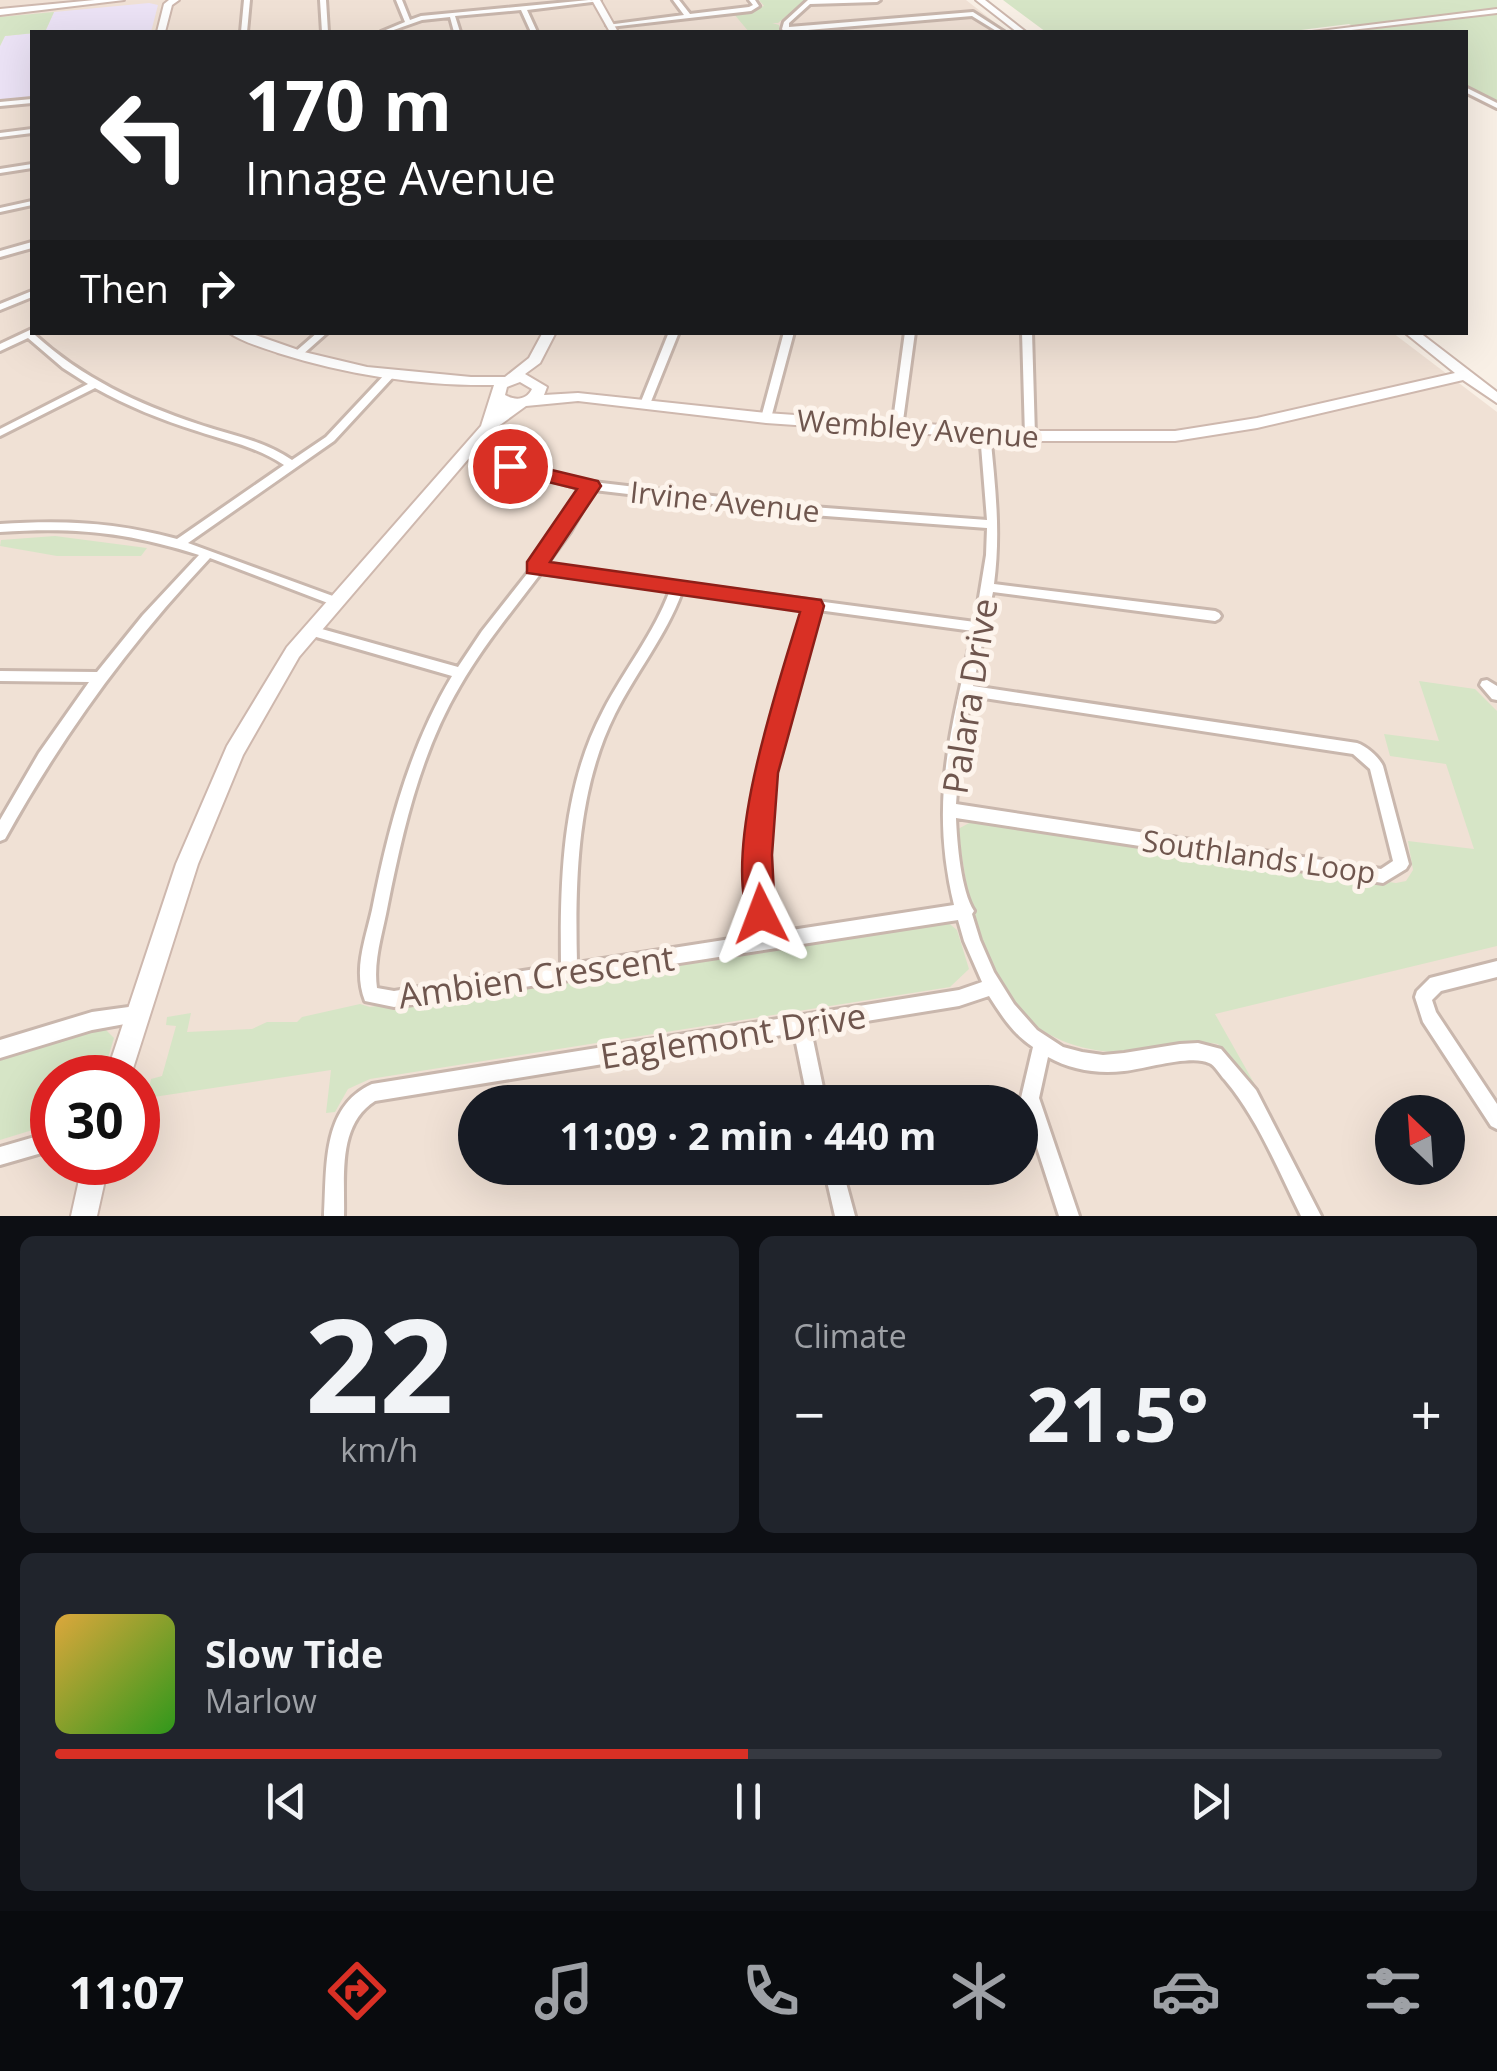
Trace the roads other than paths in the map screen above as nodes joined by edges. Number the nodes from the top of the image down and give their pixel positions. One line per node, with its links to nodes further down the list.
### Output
1 (123, 0): 10 (street)
2 (247, 0): 24 (street)
3 (323, 0): 25 (street)
4 (399, 0): 21 (street)
5 (475, 0): 18 (street)
6 (676, 0): 20 (street)
7 (752, 0): 20 (street)
8 (877, 0): 13 (street)
9 (980, 0): 31 (street)
10 (111, 1): 17 (street)
11 (167, 1): 23 (street)
12 (596, 1): 14 (street); 22 (street)
13 (810, 1): 29 (street)
14 (553, 3): 15 (street)
15 (524, 9): 18 (street); 28 (street)
16 (1497, 11): 32 (street)
17 (0, 12)
18 (479, 12): 19 (street)
19 (452, 15): 21 (street); 27 (street)
20 (688, 16): 22 (street)
21 (408, 21): 26 (street)
22 (612, 29)
23 (161, 30)
24 (244, 30)
25 (325, 30)
26 (388, 30)
27 (456, 30)
28 (533, 30)
29 (786, 30): 30 (street)
30 (998, 30)
31 (1019, 30)
32 (1351, 30)
33 (1468, 91): 36 (street)
34 (30, 101): 35 (street)
35 (0, 104)
36 (1497, 106)
37 (30, 131): 38 (street)
38 (0, 135)
39 (30, 166): 40 (street)
40 (0, 171)
41 (30, 203): 42 (street)
42 (0, 210)
43 (30, 246): 44 (street)
44 (0, 254)
45 (30, 295): 46 (street)
46 (0, 307)
47 (30, 333): 57 (street)
48 (33, 335): 64 (street)
49 (243, 335): 58 (street)
50 (320, 335): 58 (street)
51 (548, 335): 59 (street)
52 (673, 335): 70 (street)
53 (788, 335): 71 (street)
54 (910, 335): 73 (street)
55 (1026, 335): 76 (street)
56 (1414, 335): 61 (street)
57 (0, 348)
58 (298, 354): 60 (street)
59 (535, 360): 62 (street); 63 (street)
60 (391, 374): 65 (street); 78 (street)
61 (1470, 379): 68 (street); 76 (street, Wembley Avenue)
62 (508, 380): 63 (street, Wembley Avenue); 65 (street); 67 (street)
63 (537, 382): 66 (street, Wembley Avenue); 69 (street)
64 (95, 384): 74 (street); 78 (street)
65 (464, 384): 67 (street)
66 (578, 397): 69 (street, Wembley Avenue); 70 (street, Wembley Avenue)
67 (498, 398): 69 (street, Wembley Avenue); 72 (street)
68 (1497, 399)
69 (526, 402): 72 (street)
70 (644, 404): 71 (street, Wembley Avenue)
71 (766, 418): 73 (street, Wembley Avenue)
72 (488, 427): 77 (street)
73 (898, 428): 75 (street, Wembley Avenue)
74 (0, 433)
75 (985, 433): 76 (street, Wembley Avenue); 80 (street, Palara Drive)
76 (1030, 436)
77 (464, 454): 79 (street, Irvine Avenue); 87 (street)
78 (292, 466): 82 (street)
79 (590, 486): 80 (street, Irvine Avenue); 84 (street, Ambien Crescent)
80 (990, 524): 85 (street, Palara Drive)
81 (0, 528): 82 (street)
82 (182, 541): 83 (street)
83 (207, 554): 87 (street); 94 (street)
84 (535, 568): 86 (street); 92 (street, Ambien Crescent)
85 (986, 587): 89 (street); 90 (street, Palara Drive)
86 (677, 588): 88 (street); 101 (street)
87 (337, 602): 91 (street)
88 (813, 606): 90 (street); 99 (street)
89 (1216, 616)
90 (978, 627): 95 (street, Palara Drive)
91 (311, 631): 92 (street); 103 (street)
92 (461, 673): 101 (street, Ambien Crescent)
93 (0, 676): 94 (street)
94 (97, 677): 97 (street)
95 (965, 690): 96 (street, Palara Drive); 96 (street, Southlands Loop)
96 (950, 810): 98 (street, Palara Drive)
97 (0, 834)
98 (966, 912): 99 (street, Ambien Crescent); 102 (street, Palara Drive)
99 (765, 942): 101 (street, Ambien Crescent)
100 (1497, 969): 109 (street)
101 (569, 972)
102 (990, 987): 104 (street, Eaglemont Drive); 105 (street, Palara Drive)
103 (136, 1014): 106 (street); 107 (street)
104 (801, 1024): 108 (street); 115 (street, Eaglemont Drive)
105 (1042, 1046): 117 (street); 118 (street, Palara Drive)
106 (0, 1048)
107 (123, 1055)
108 (814, 1085)
109 (1497, 1120)
110 (30, 1147): 111 (street)
111 (0, 1156)
112 (91, 1185): 114 (street)
113 (837, 1185): 116 (street)
114 (84, 1216)
115 (334, 1216)
116 (845, 1216)
117 (1069, 1216)
118 (1311, 1216)

